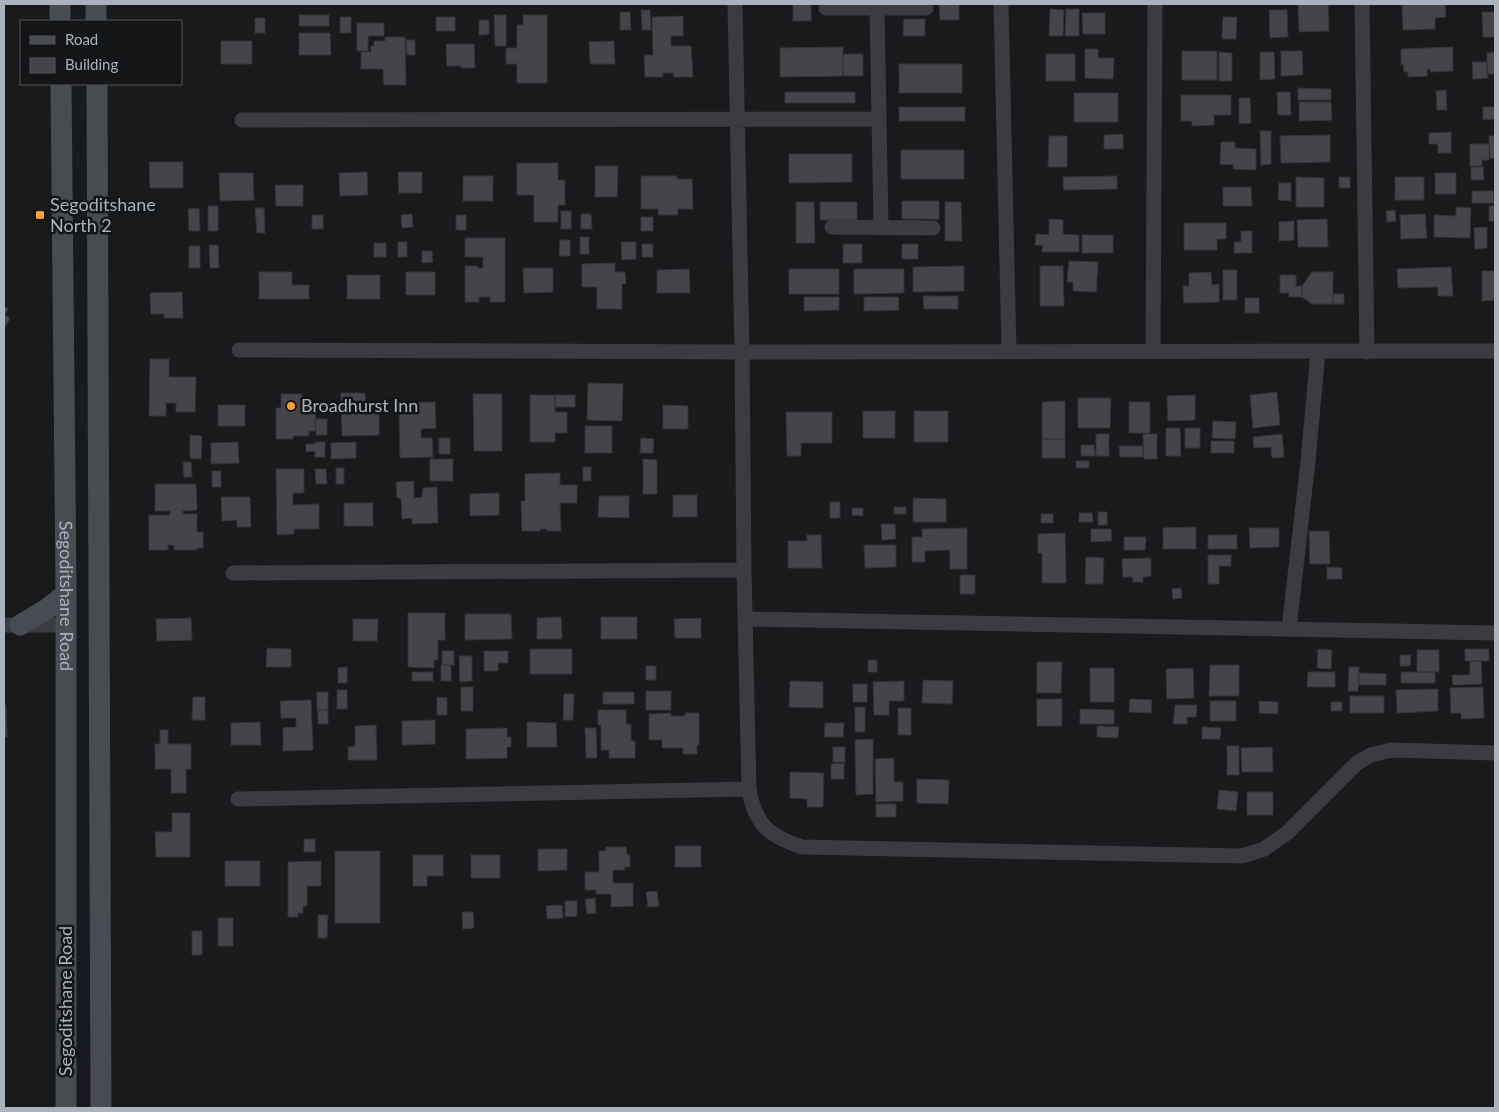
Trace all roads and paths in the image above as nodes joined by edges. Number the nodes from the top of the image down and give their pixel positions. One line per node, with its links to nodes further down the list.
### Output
1 (60, 4): 10 (main road)
2 (96, 4): 11 (main road)
3 (735, 4): 14 (street)
4 (1001, 4): 21 (street)
5 (1155, 4): 24 (street)
6 (1362, 4): 26 (street)
7 (826, 8): 8 (street)
8 (877, 8): 9 (street); 15 (street)
9 (926, 8)
10 (60, 20)
11 (96, 20)
12 (61, 85): 29 (main road, Segoditshane Road)
13 (96, 85): 39 (main road, Segoditshane Road)
14 (737, 119): 15 (street); 16 (street); 23 (street)
15 (879, 119): 18 (street)
16 (242, 120)
17 (832, 227): 18 (street)
18 (881, 228): 19 (street)
19 (933, 228)
20 (239, 350): 23 (street)
21 (1009, 351): 23 (street); 24 (street)
22 (1495, 351): 26 (street)
23 (742, 352): 27 (street)
24 (1154, 352): 25 (street)
25 (1318, 352): 26 (street); 33 (street)
26 (1367, 352)
27 (744, 570): 28 (street); 30 (street)
28 (233, 573)
29 (66, 594): 31 (main road); 32 (main road, Segoditshane Road)
30 (745, 620): 33 (street); 36 (street)
31 (12, 625): 32 (street)
32 (65, 625): 38 (main road, Segoditshane Road)
33 (1289, 629): 34 (street)
34 (1495, 633)
35 (1495, 753): 36 (street)
36 (749, 789): 37 (street)
37 (238, 799)
38 (66, 1108)
39 (101, 1108)

